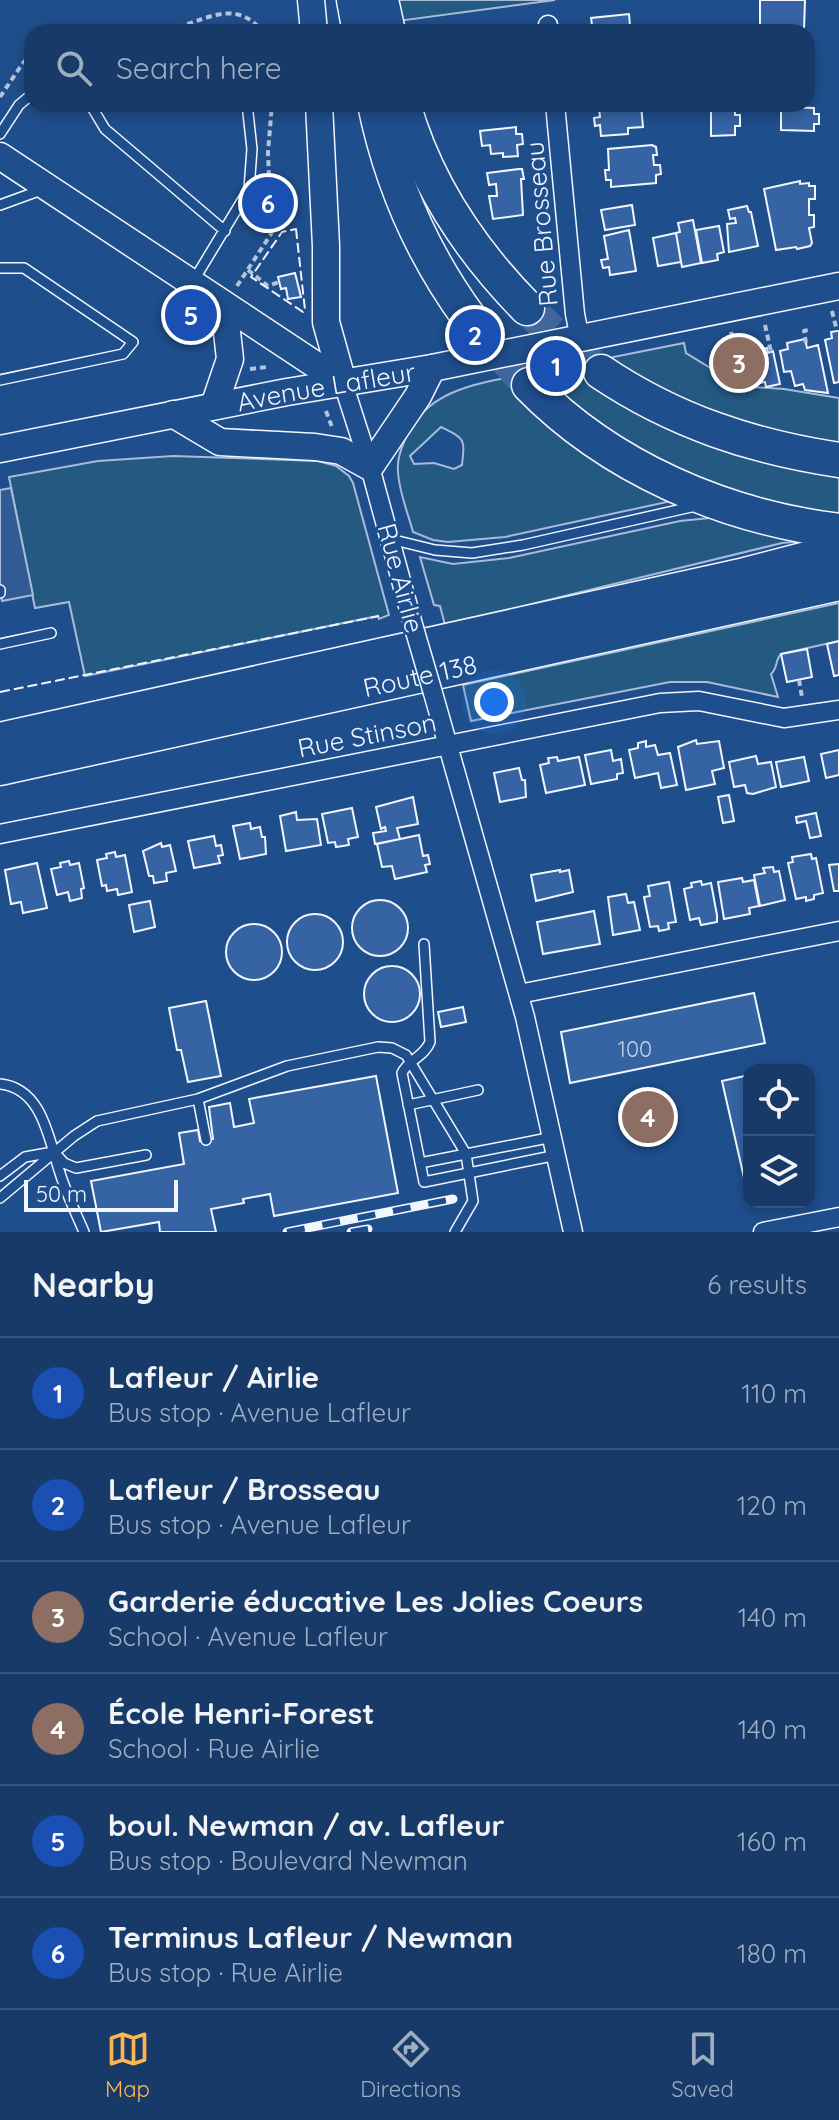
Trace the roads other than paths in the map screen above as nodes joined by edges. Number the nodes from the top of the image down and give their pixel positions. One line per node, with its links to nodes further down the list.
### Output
1 (311, 0): 4 (main road)
2 (354, 0): 5 (highway)
3 (381, 0): 6 (highway)
4 (313, 24)
5 (358, 24)
6 (386, 24)
7 (24, 101): 14 (lane)
8 (95, 112): 18 (lane)
9 (249, 112): 18 (lane)
10 (319, 112): 29 (main road, Rue Airlie)
11 (377, 112): 24 (highway)
12 (406, 112): 23 (highway)
13 (556, 112): 25 (street, Rue Brosseau)
14 (0, 134)
15 (0, 156): 16 (main road)
16 (47, 187): 17 (lane); 20 (main road)
17 (0, 205)
18 (225, 231): 20 (lane)
19 (0, 268): 28 (lane)
20 (192, 283): 22 (main road)
21 (835, 299): 25 (main road, Avenue Lafleur)
22 (224, 305): 29 (main road); 31 (main road)
23 (527, 308)
24 (470, 319)
25 (580, 339): 26 (main road, Avenue Lafleur)
26 (432, 368): 29 (main road, Avenue Lafleur); 35 (main road)
27 (601, 372): 34 (highway)
28 (0, 380)
29 (343, 383): 31 (main road, Avenue Lafleur); 35 (street, Rue Airlie)
30 (529, 385): 36 (highway)
31 (214, 406): 32 (main road, Avenue Lafleur)
32 (173, 414): 33 (main road, Avenue Lafleur); 35 (main road)
33 (0, 449)
34 (839, 460)
35 (370, 467): 37 (street, Rue Airlie)
36 (713, 501): 37 (lane); 38 (highway)
37 (390, 539): 43 (street, Rue Airlie, bridge)
38 (836, 556): 42 (highway, Route 138); 44 (highway, Route 138)
39 (51, 633): 40 (lane)
40 (0, 644)
41 (839, 710): 43 (street, Rue Stinson)
42 (0, 740)
43 (448, 746): 45 (street, Rue Stinson); 48 (street, Rue Airlie)
44 (0, 768)
45 (0, 834)
46 (839, 931): 48 (street)
47 (424, 944): 49 (lane)
48 (519, 994): 56 (street, Rue Airlie)
49 (411, 1064): 52 (lane); 53 (lane); 54 (lane)
50 (0, 1084): 57 (lane)
51 (478, 1090): 53 (lane)
52 (198, 1099): 55 (lane); 57 (lane)
53 (434, 1100): 54 (lane); 58 (lane)
54 (408, 1105): 60 (lane)
55 (206, 1140)
56 (555, 1146): 58 (lane); 61 (lane); 67 (street, Rue Airlie)
57 (53, 1152): 59 (lane); 62 (lane); 63 (lane); 65 (lane)
58 (466, 1154): 60 (lane); 61 (lane)
59 (146, 1155)
60 (420, 1163): 61 (lane)
61 (470, 1172): 66 (lane)
62 (0, 1176)
63 (0, 1198)
64 (839, 1217): 68 (street)
65 (84, 1232)
66 (455, 1232)
67 (573, 1232)
68 (763, 1232)

